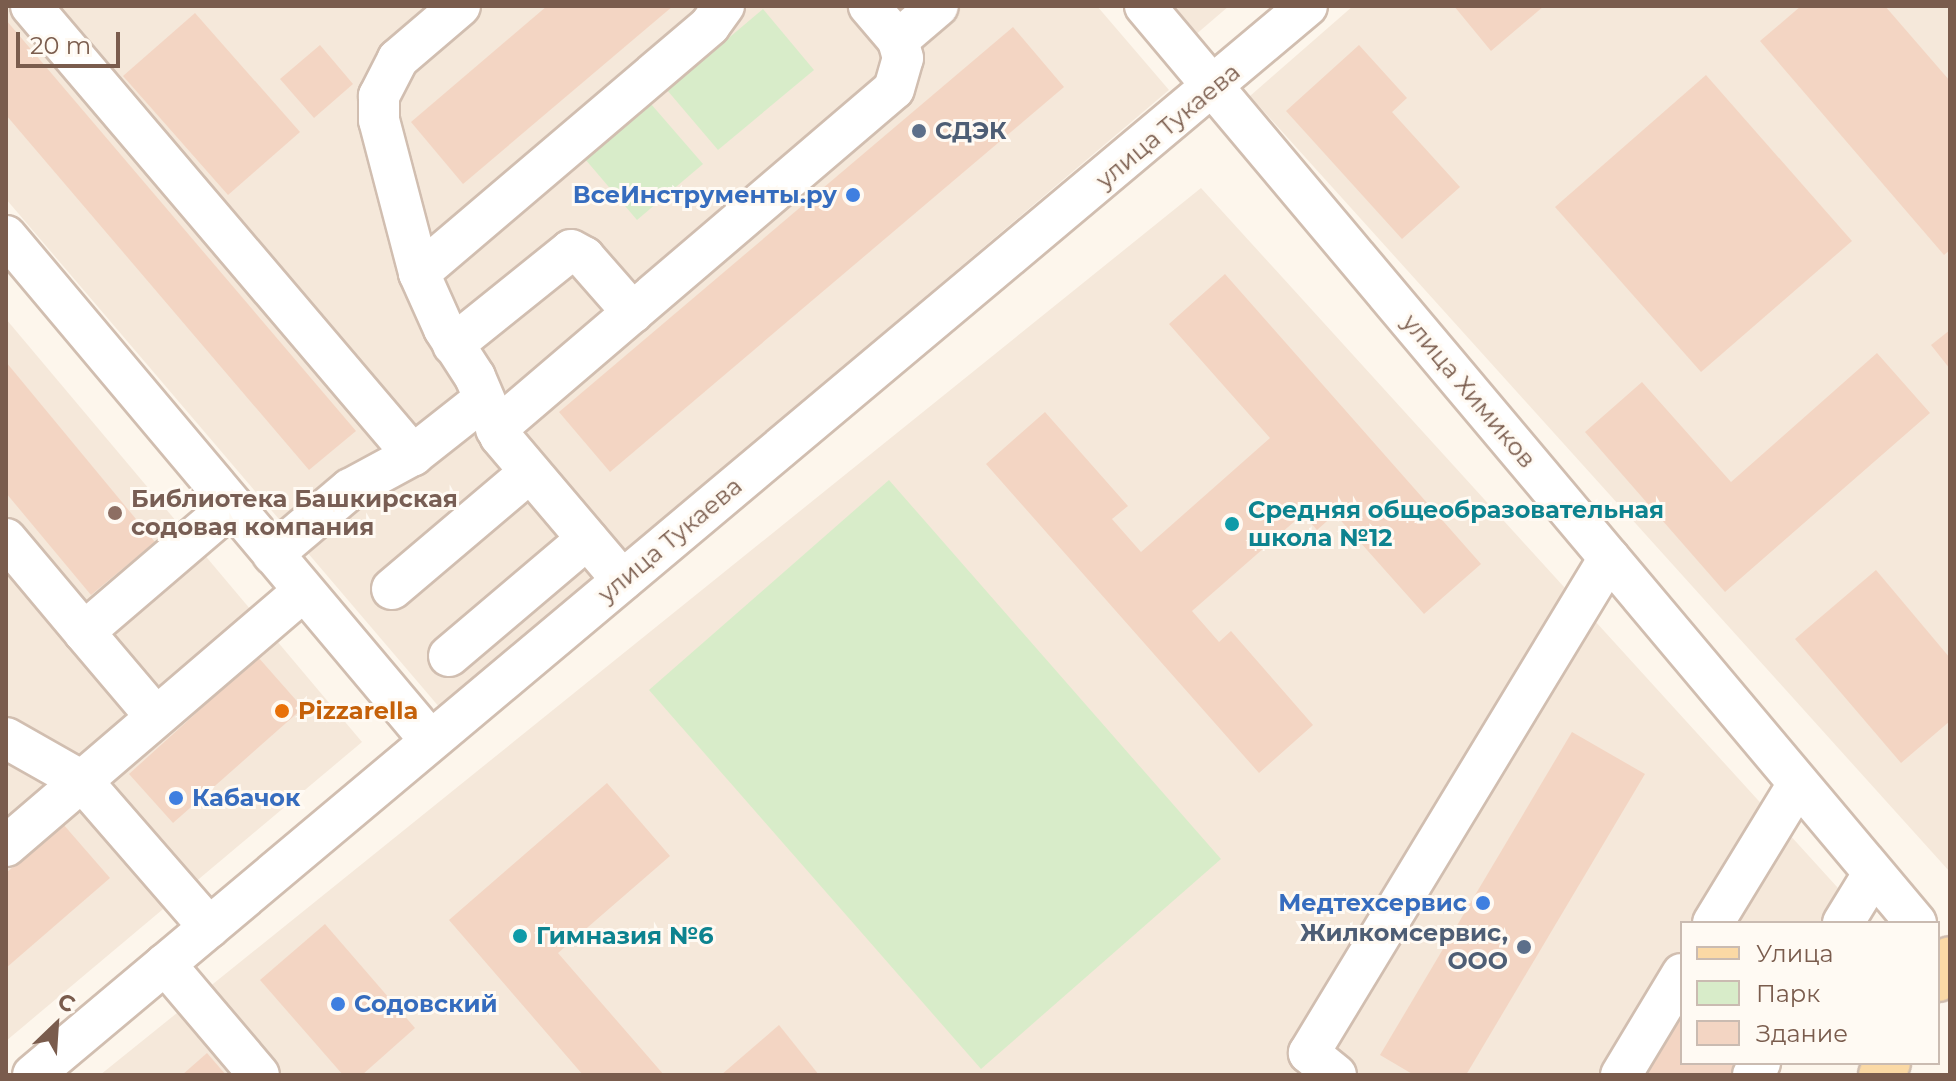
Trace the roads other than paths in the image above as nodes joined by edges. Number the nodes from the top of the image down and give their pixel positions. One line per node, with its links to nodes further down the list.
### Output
1 (460, 6): 11 (street)
2 (724, 6): 11 (street)
3 (869, 6): 8 (street)
4 (938, 6): 8 (street)
5 (1145, 6): 9 (street, улица Химиков)
6 (1307, 6): 9 (street, улица Тукаева)
7 (45, 11): 15 (street)
8 (898, 40): 12 (street)
9 (1215, 87): 21 (street, улица Химиков); 22 (street, улица Тукаева)
10 (6, 236): 17 (street)
11 (419, 273): 13 (street)
12 (633, 313): 13 (street); 14 (street)
13 (453, 345): 14 (street)
14 (490, 414): 15 (street); 16 (street)
15 (413, 455): 20 (street)
16 (530, 472): 19 (street); 23 (street)
17 (232, 505): 20 (street); 25 (street)
18 (6, 539): 25 (street)
19 (587, 539): 22 (street); 26 (street)
20 (273, 554): 24 (street)
21 (1609, 558): 31 (street, улица Химиков); 42 (street)
22 (622, 580): 29 (street, улица Тукаева)
23 (392, 589)
24 (304, 591): 27 (street); 29 (street)
25 (84, 632): 27 (street)
26 (449, 656)
27 (156, 717): 30 (street)
28 (6, 738): 30 (street)
29 (430, 740): 37 (street, улица Тукаева)
30 (82, 781): 32 (street); 37 (street)
31 (1798, 784): 33 (street, улица Химиков); 34 (street)
32 (6, 846)
33 (1873, 874): 35 (street); 36 (street, улица Химиков)
34 (1714, 921)
35 (1844, 921)
36 (1914, 921)
37 (209, 927): 38 (street, улица Тукаева)
38 (165, 964): 40 (street, улица Тукаева); 41 (street)
39 (1680, 977): 43 (street)
40 (33, 1075)
41 (259, 1075)
42 (1336, 1075)
43 (1621, 1075)

